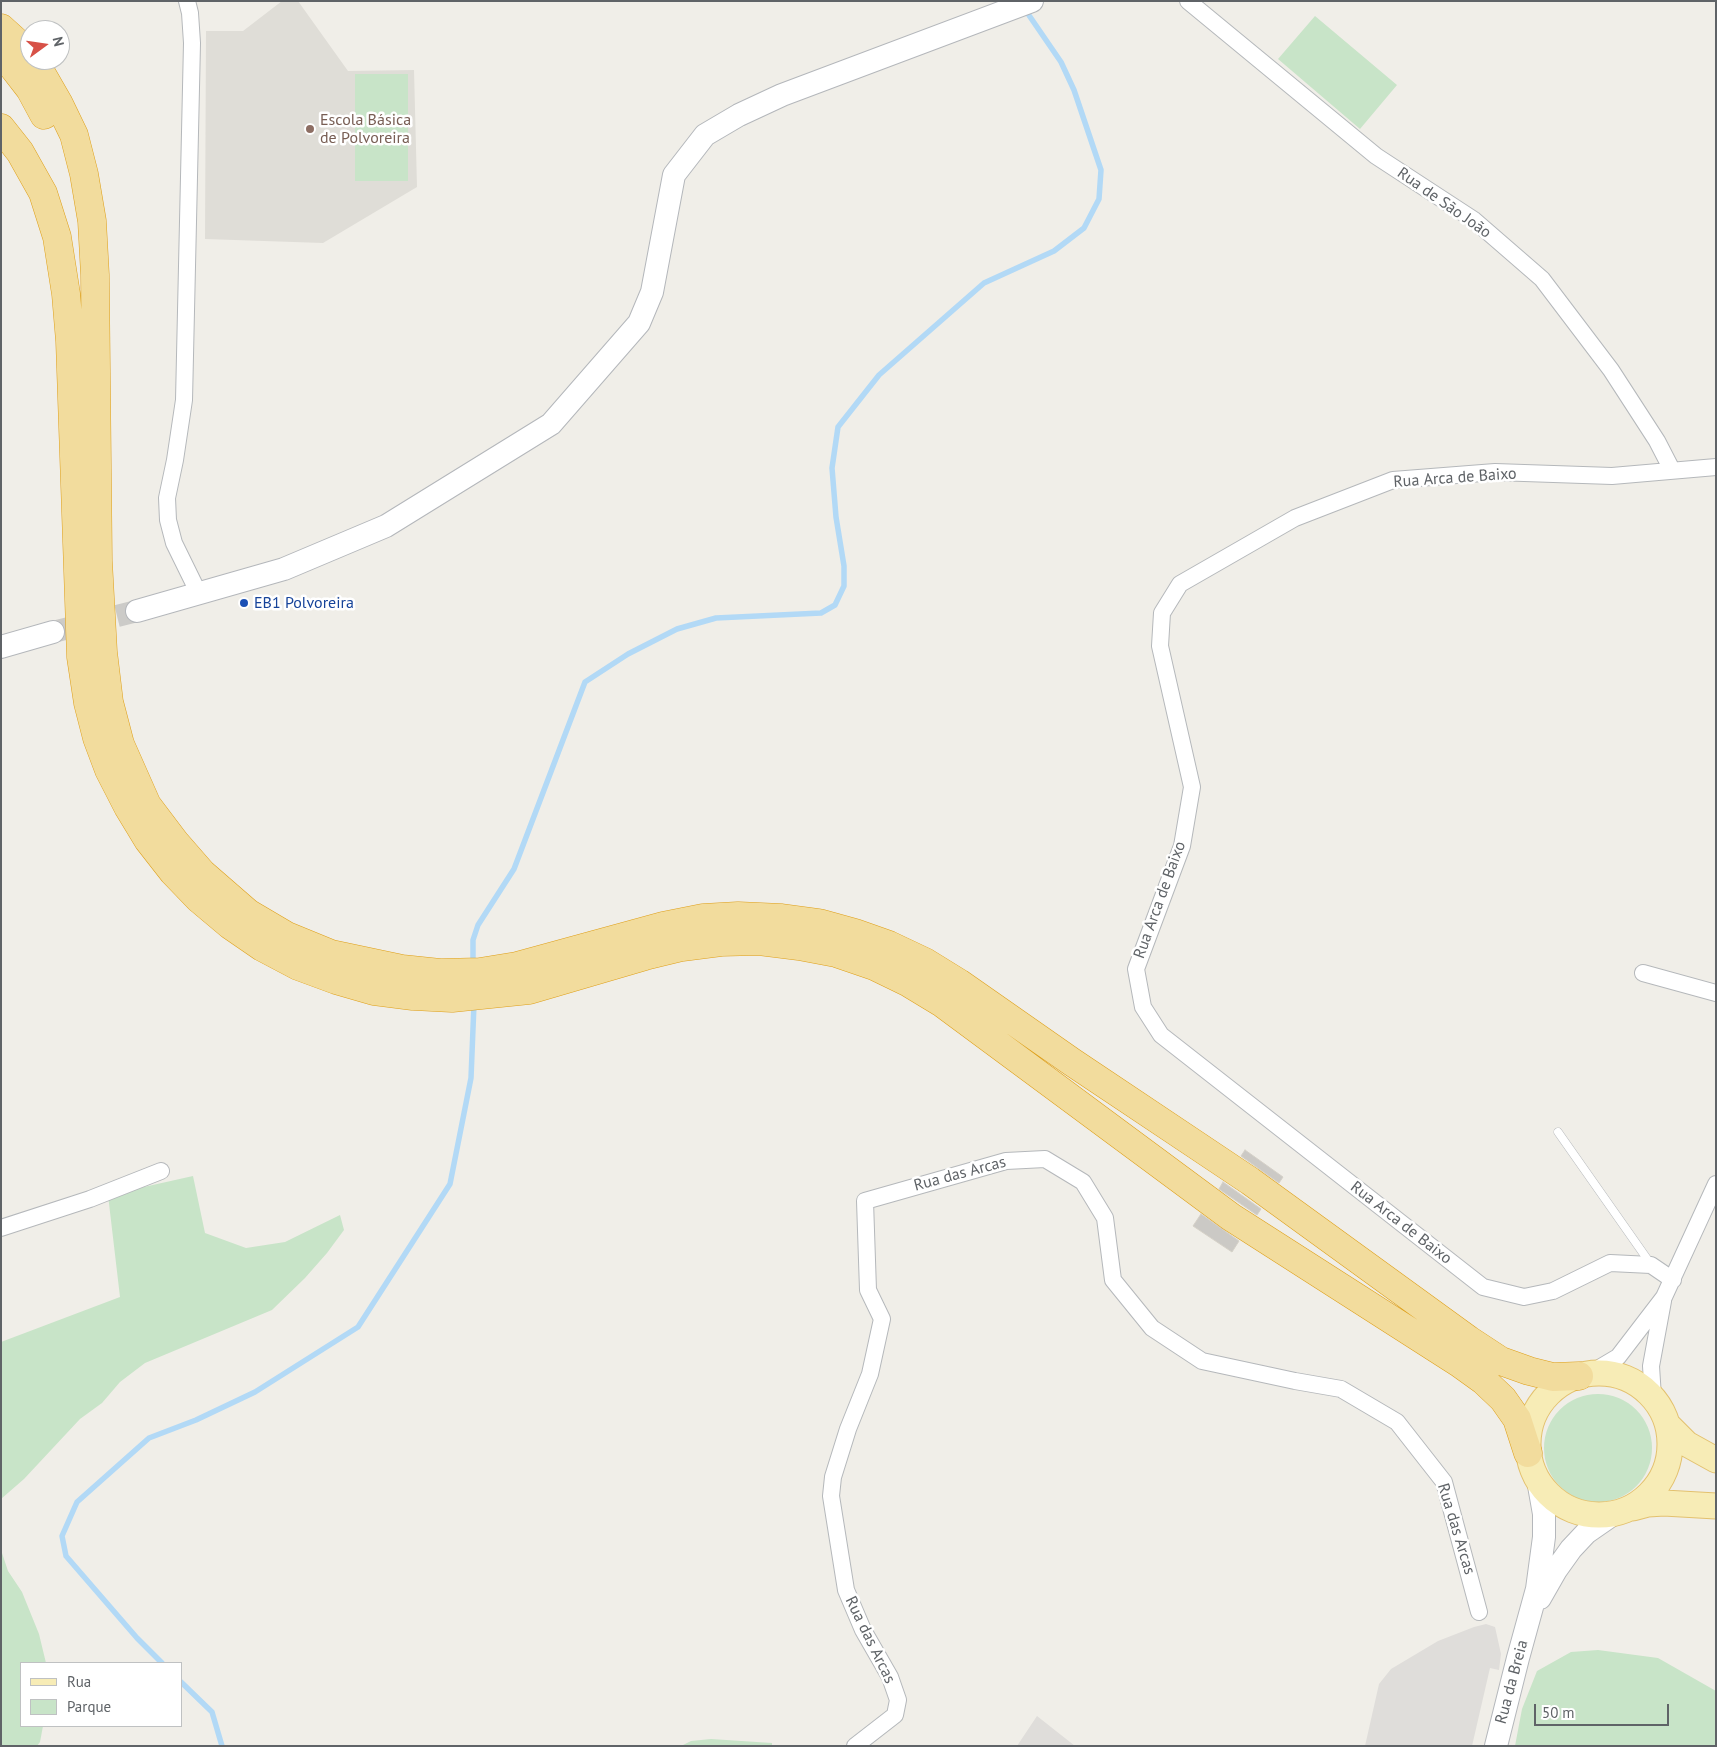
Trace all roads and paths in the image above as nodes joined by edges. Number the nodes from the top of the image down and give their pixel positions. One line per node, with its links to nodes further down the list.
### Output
1 (187, 1): 16 (street)
2 (1032, 1): 16 (main road)
3 (1188, 1): 15 (street, Rua de São João)
4 (1, 7): 5 (highway)
5 (20, 26)
6 (1, 28): 7 (highway)
7 (20, 45)
8 (1, 56): 13 (highway)
9 (39, 70): 12 (highway)
10 (56, 70): 12 (highway)
11 (1, 128): 13 (highway)
12 (95, 275): 29 (highway)
13 (74, 449): 32 (highway)
14 (1716, 466): 15 (street, Rua Arca de Baixo)
15 (1672, 470): 26 (street, Rua Arca de Baixo)
16 (199, 594): 17 (main road)
17 (137, 611)
18 (53, 632): 19 (main road)
19 (1, 647)
20 (1643, 973): 21 (street)
21 (1716, 993)
22 (1558, 1132): 26 (lane)
23 (161, 1171): 25 (street)
24 (1716, 1184): 27 (street)
25 (1, 1228)
26 (1651, 1265): 27 (street)
27 (1673, 1280): 28 (street)
28 (1664, 1297): 29 (street); 30 (street)
29 (1585, 1375): 30 (main road); 32 (main road)
30 (1653, 1397): 31 (main road)
31 (1668, 1425): 33 (main road); 36 (main road)
32 (1528, 1453): 34 (main road)
33 (1716, 1460)
34 (1538, 1480): 36 (main road); 38 (main road)
35 (1716, 1506): 36 (main road)
36 (1620, 1512): 38 (main road)
37 (1479, 1612): 39 (street, Rua das Arcas)
38 (1529, 1619): 40 (main road, Rua da Breia)
39 (855, 1746)
40 (1496, 1746)

